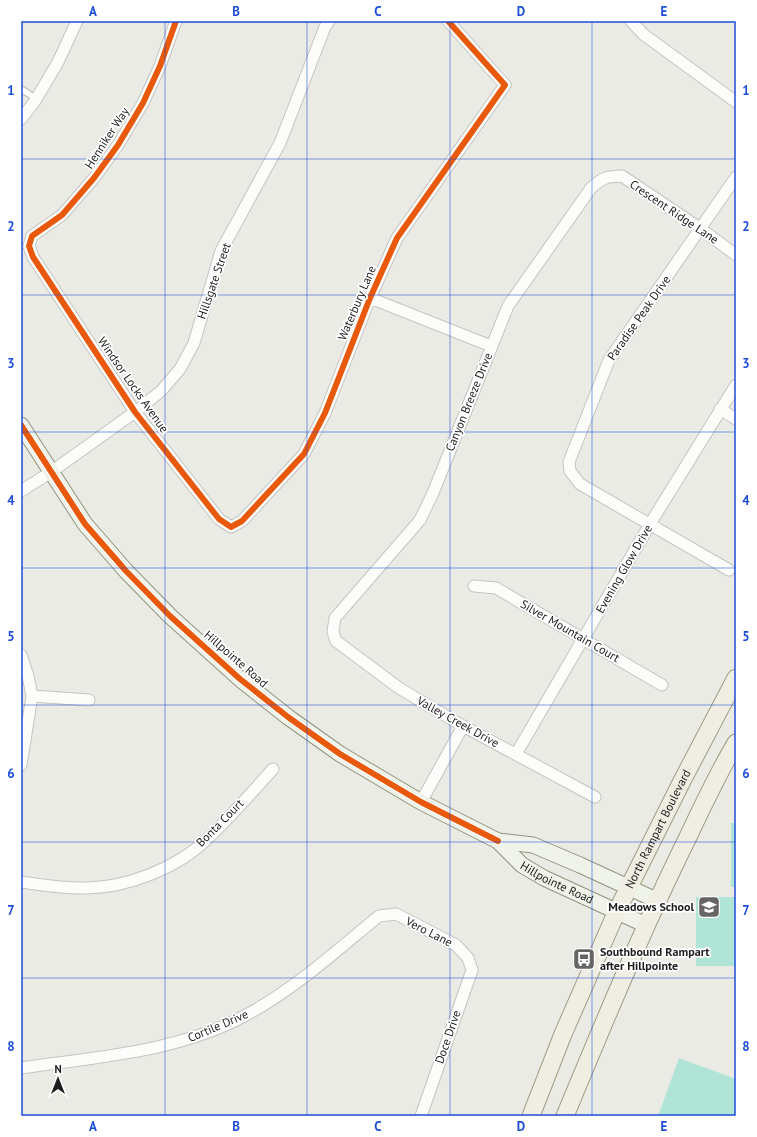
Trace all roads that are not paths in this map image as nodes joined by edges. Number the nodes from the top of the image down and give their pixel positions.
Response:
1 (77, 21) edge
2 (176, 21) edge
3 (329, 21) edge
4 (448, 21) edge
5 (631, 21) edge
6 (21, 89) edge
7 (36, 99) junction
8 (736, 102) edge
9 (21, 119) edge
10 (610, 176) joint
11 (736, 177) edge
12 (701, 229) junction
13 (29, 246) joint
14 (736, 254) edge
15 (370, 298) junction
16 (491, 346) junction
17 (736, 386) edge
18 (720, 409) junction
19 (135, 412) junction
20 (736, 419) edge
21 (21, 425) edge
22 (51, 472) junction
23 (21, 491) edge
24 (650, 524) junction
25 (232, 527) joint
26 (729, 570) dead end
27 (474, 586) dead end
28 (333, 632) joint
29 (583, 638) junction
30 (21, 655) edge
31 (736, 678) edge
32 (662, 684) dead end
33 (32, 696) junction
34 (89, 700) dead end
35 (463, 726) junction
36 (736, 743) edge
37 (516, 754) junction
38 (21, 765) edge
39 (273, 769) dead end
40 (595, 797) dead end
41 (421, 802) junction
42 (498, 841) junction
43 (21, 882) edge
44 (628, 887) junction
45 (656, 900) junction
46 (617, 911) junction
47 (385, 915) joint
48 (646, 925) junction
49 (468, 958) joint
50 (21, 1068) edge
51 (421, 1116) edge
52 (531, 1116) edge
53 (565, 1116) edge

1 - 7 street
2 - 13 street, Henniker Way
3 - 19 street, Hillsgate Street
4 - 15 street, Waterbury Lane
5 - 8 street
6 - 7 lane
7 - 9 street
10 - 12 street, Crescent Ridge Lane
10 - 16 street, Canyon Breeze Drive
11 - 12 street, Paradise Peak Drive
12 - 14 street, Crescent Ridge Lane
12 - 24 street, Paradise Peak Drive
13 - 19 street, Windsor Locks Avenue
15 - 16 street
15 - 25 street, Waterbury Lane
16 - 28 street, Canyon Breeze Drive
17 - 18 street, Evening Glow Drive
18 - 20 street
18 - 24 street, Evening Glow Drive
19 - 22 street, Hillsgate Street
19 - 25 street, Windsor Locks Avenue
21 - 22 street, Hillpointe Road
22 - 23 street, Hillsgate Street
22 - 41 street, Hillpointe Road
24 - 26 street
24 - 29 street, Evening Glow Drive
27 - 29 street, Silver Mountain Court
28 - 35 street, Valley Creek Drive
29 - 32 street, Silver Mountain Court
29 - 37 street, Evening Glow Drive
30 - 33 street
31 - 44 main road, North Rampart Boulevard
33 - 34 street
33 - 38 street
35 - 37 street, Valley Creek Drive
35 - 41 street
36 - 45 main road
37 - 40 street, Valley Creek Drive
39 - 43 street, Bonta Court
41 - 42 street, Hillpointe Road
42 - 44 street, Hillpointe Road
42 - 46 street, Hillpointe Road
44 - 45 street, Hillpointe Road
44 - 46 main road, North Rampart Boulevard
45 - 48 main road
46 - 48 street, Hillpointe Road
46 - 52 main road, North Rampart Boulevard
47 - 49 street, Vero Lane
47 - 50 street, Cortile Drive
48 - 53 main road
49 - 51 street, Doce Drive

